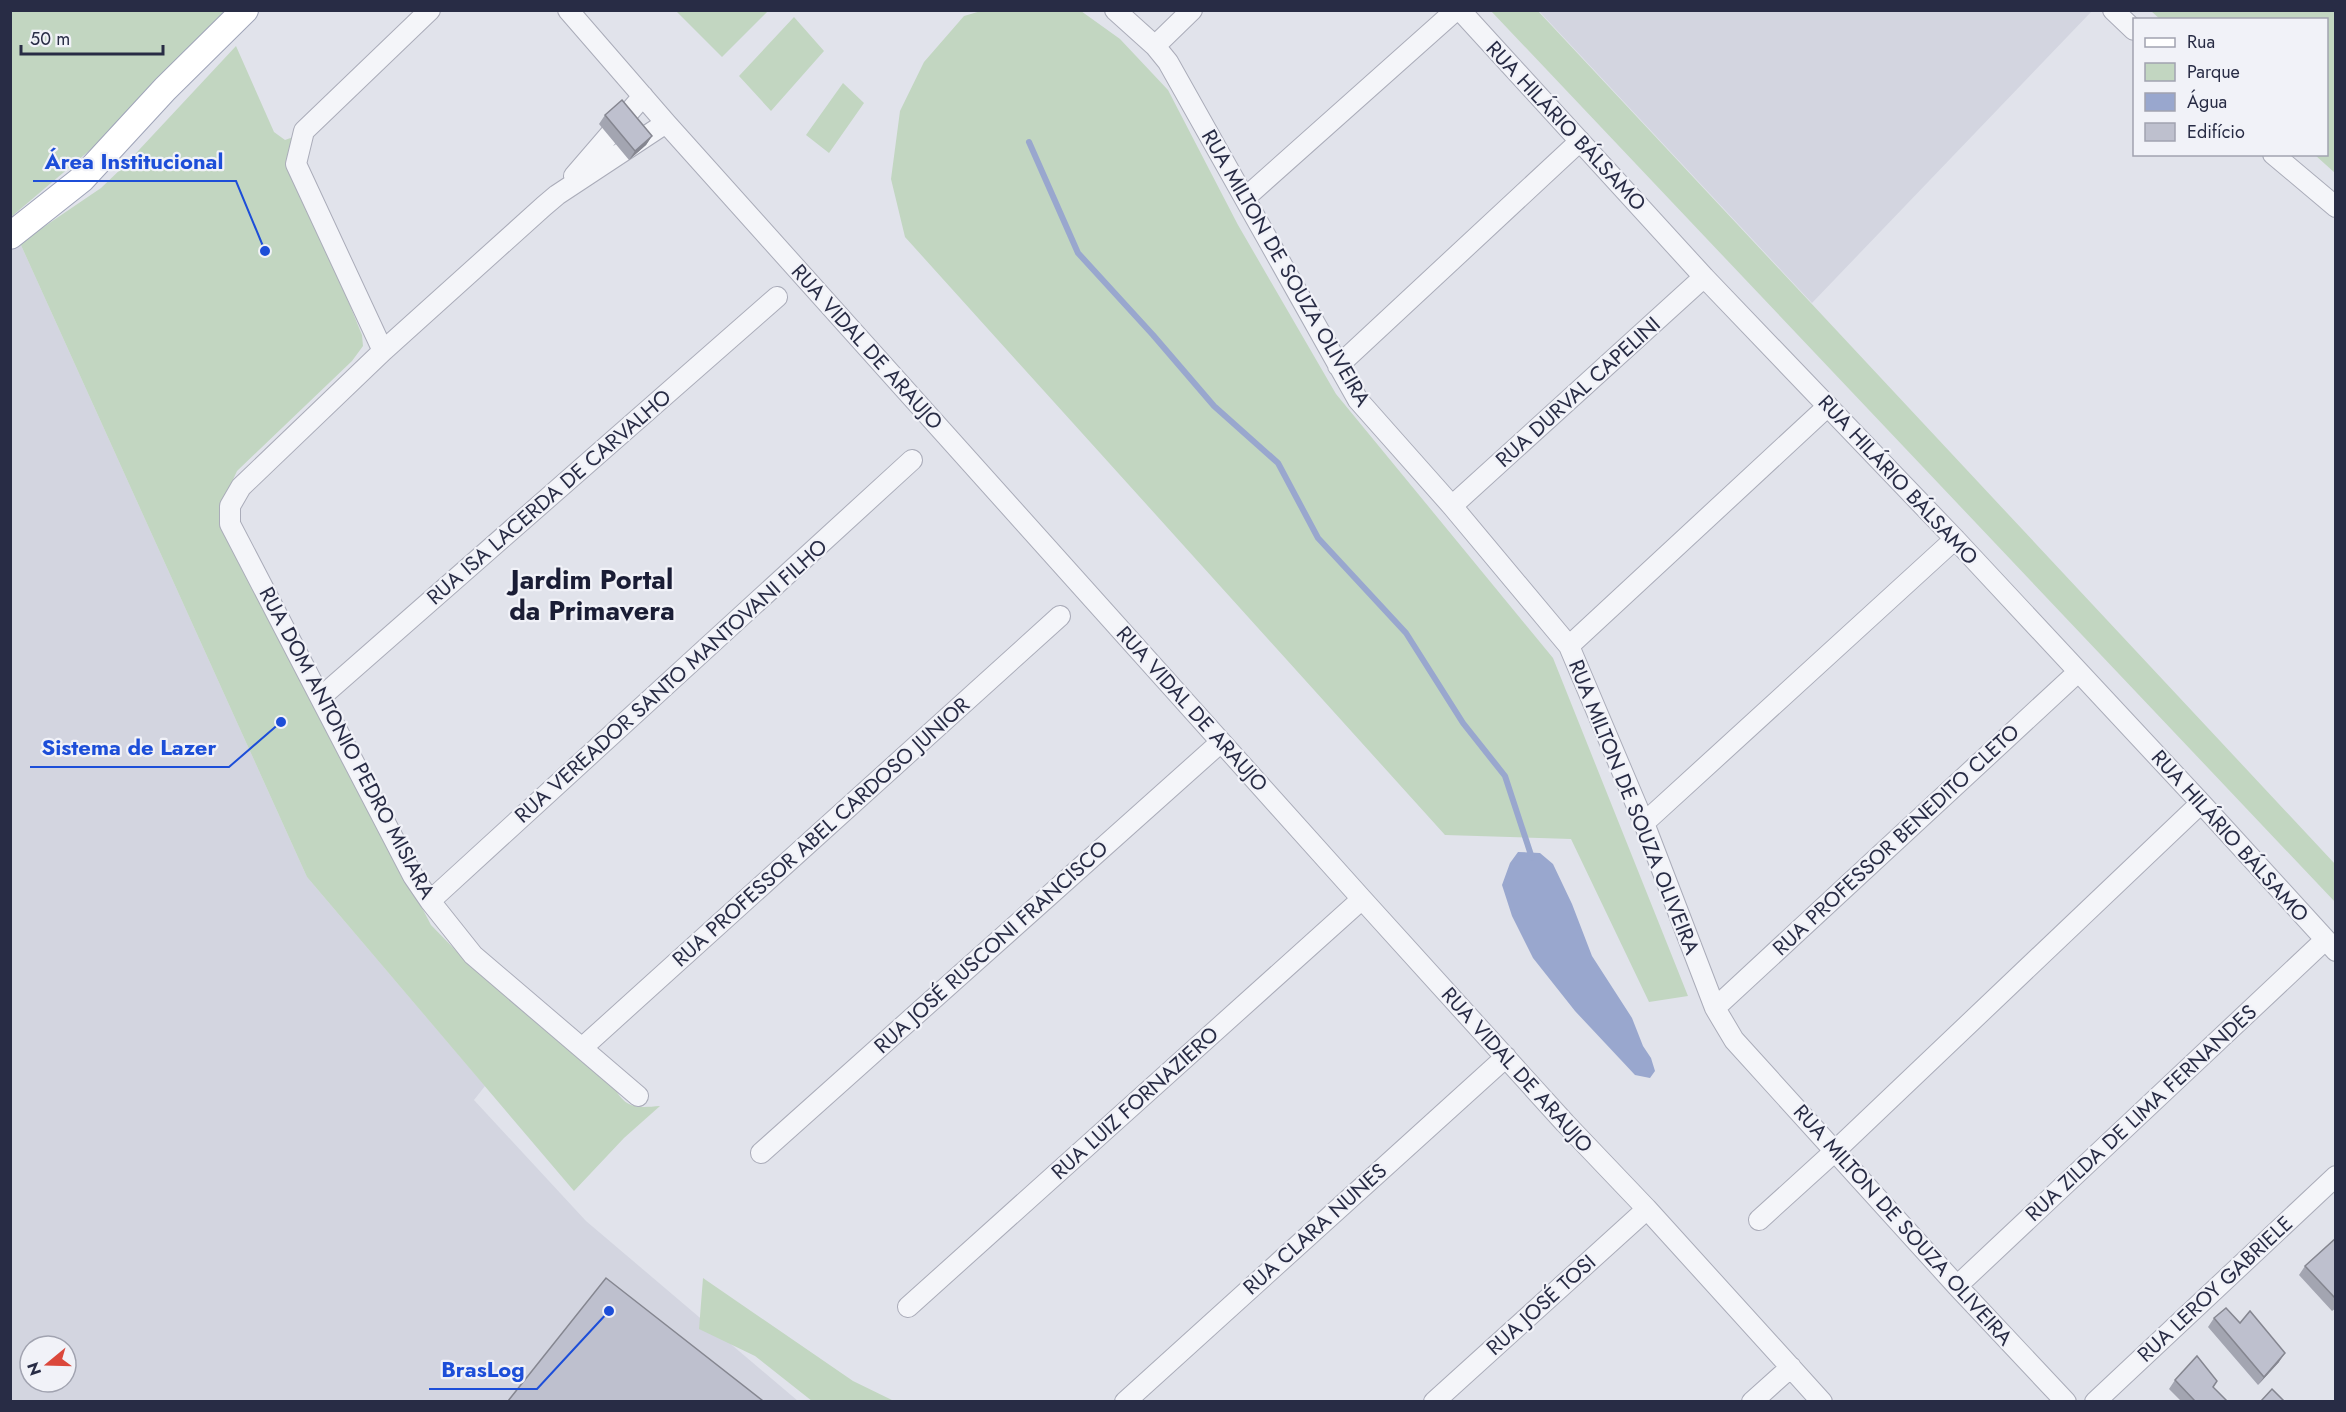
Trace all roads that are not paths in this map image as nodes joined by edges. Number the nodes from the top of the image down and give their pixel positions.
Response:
1 (245, 10) edge
2 (430, 10) edge
3 (568, 10) edge
4 (1114, 10) edge
5 (1192, 10) edge
6 (1458, 10) edge
7 (2113, 10) edge
8 (2133, 29) edge
9 (1155, 46) junction
10 (644, 96) junction
11 (666, 123) junction
12 (1580, 141) junction
13 (2275, 156) edge
14 (557, 195) junction
15 (1245, 198) junction
16 (2336, 207) edge
17 (10, 236) edge
18 (1704, 277) junction
19 (777, 297) dead end
20 (383, 351) junction
21 (1338, 366) junction
22 (1828, 405) junction
23 (912, 460) dead end
24 (1452, 506) junction
25 (1955, 539) junction
26 (1060, 615) dead end
27 (1569, 646) junction
28 (2078, 672) junction
29 (321, 698) junction
30 (1221, 742) junction
31 (2201, 803) junction
32 (1644, 823) junction
33 (1362, 899) junction
34 (430, 901) junction
35 (2330, 946) edge
36 (1714, 1008) junction
37 (582, 1048) junction
38 (1506, 1057) junction
39 (638, 1096) dead end
40 (1835, 1151) junction
41 (761, 1153) dead end
42 (2336, 1176) edge
43 (1647, 1209) junction
44 (1759, 1220) dead end
45 (1957, 1286) junction
46 (908, 1307) dead end
47 (1791, 1367) junction
48 (1125, 1401) edge
49 (1434, 1401) edge
50 (1752, 1401) edge
51 (1822, 1401) edge
52 (2066, 1401) edge
53 (2095, 1401) edge

1 - 17 main road
2 - 20 street
3 - 10 street, RUA VIDAL DE ARAUJO
4 - 9 street, RUA MILTON DE SOUZA OLIVEIRA
5 - 9 street
6 - 12 street, RUA HILÁRIO BÁLSAMO
6 - 15 street
7 - 8 street
9 - 15 street, RUA MILTON DE SOUZA OLIVEIRA
10 - 11 street, RUA VIDAL DE ARAUJO
10 - 14 street
11 - 14 street
11 - 30 street, RUA VIDAL DE ARAUJO
12 - 18 street, RUA HILÁRIO BÁLSAMO
12 - 21 street
13 - 16 street
14 - 20 street
15 - 21 street, RUA MILTON DE SOUZA OLIVEIRA
18 - 22 street, RUA HILÁRIO BÁLSAMO
18 - 24 street, RUA DURVAL CAPELINI
19 - 29 street, RUA ISA LACERDA DE CARVALHO
20 - 29 street, RUA DOM ANTONIO PEDRO MISIARA
21 - 24 street, RUA MILTON DE SOUZA OLIVEIRA
22 - 25 street, RUA HILÁRIO BÁLSAMO
22 - 27 street
23 - 34 street, RUA VEREADOR SANTO MANTOVANI FILHO
24 - 27 street, RUA MILTON DE SOUZA OLIVEIRA
25 - 28 street, RUA HILÁRIO BÁLSAMO
25 - 32 street
26 - 37 street, RUA PROFESSOR ABEL CARDOSO JUNIOR
27 - 32 street, RUA MILTON DE SOUZA OLIVEIRA
28 - 31 street, RUA HILÁRIO BÁLSAMO
28 - 36 street, RUA PROFESSOR BENEDITO CLETO
29 - 34 street, RUA DOM ANTONIO PEDRO MISIARA
30 - 33 street, RUA VIDAL DE ARAUJO
30 - 41 street, RUA JOSÉ RUSCONI FRANCISCO
31 - 35 street, RUA HILÁRIO BÁLSAMO
31 - 40 street
32 - 36 street, RUA MILTON DE SOUZA OLIVEIRA
33 - 38 street, RUA VIDAL DE ARAUJO
33 - 46 street, RUA LUIZ FORNAZIERO
34 - 37 street, RUA DOM ANTONIO PEDRO MISIARA
35 - 45 street, RUA ZILDA DE LIMA FERNANDES
36 - 40 street, RUA MILTON DE SOUZA OLIVEIRA
37 - 39 street, RUA DOM ANTONIO PEDRO MISIARA
38 - 43 street, RUA VIDAL DE ARAUJO
38 - 48 street, RUA CLARA NUNES
40 - 44 street
40 - 45 street, RUA MILTON DE SOUZA OLIVEIRA
42 - 53 street, RUA LEROY GABRIELE
43 - 47 street, RUA VIDAL DE ARAUJO
43 - 49 street, RUA JOSÉ TOSI
45 - 52 street, RUA MILTON DE SOUZA OLIVEIRA
47 - 50 street
47 - 51 street, RUA VIDAL DE ARAUJO

